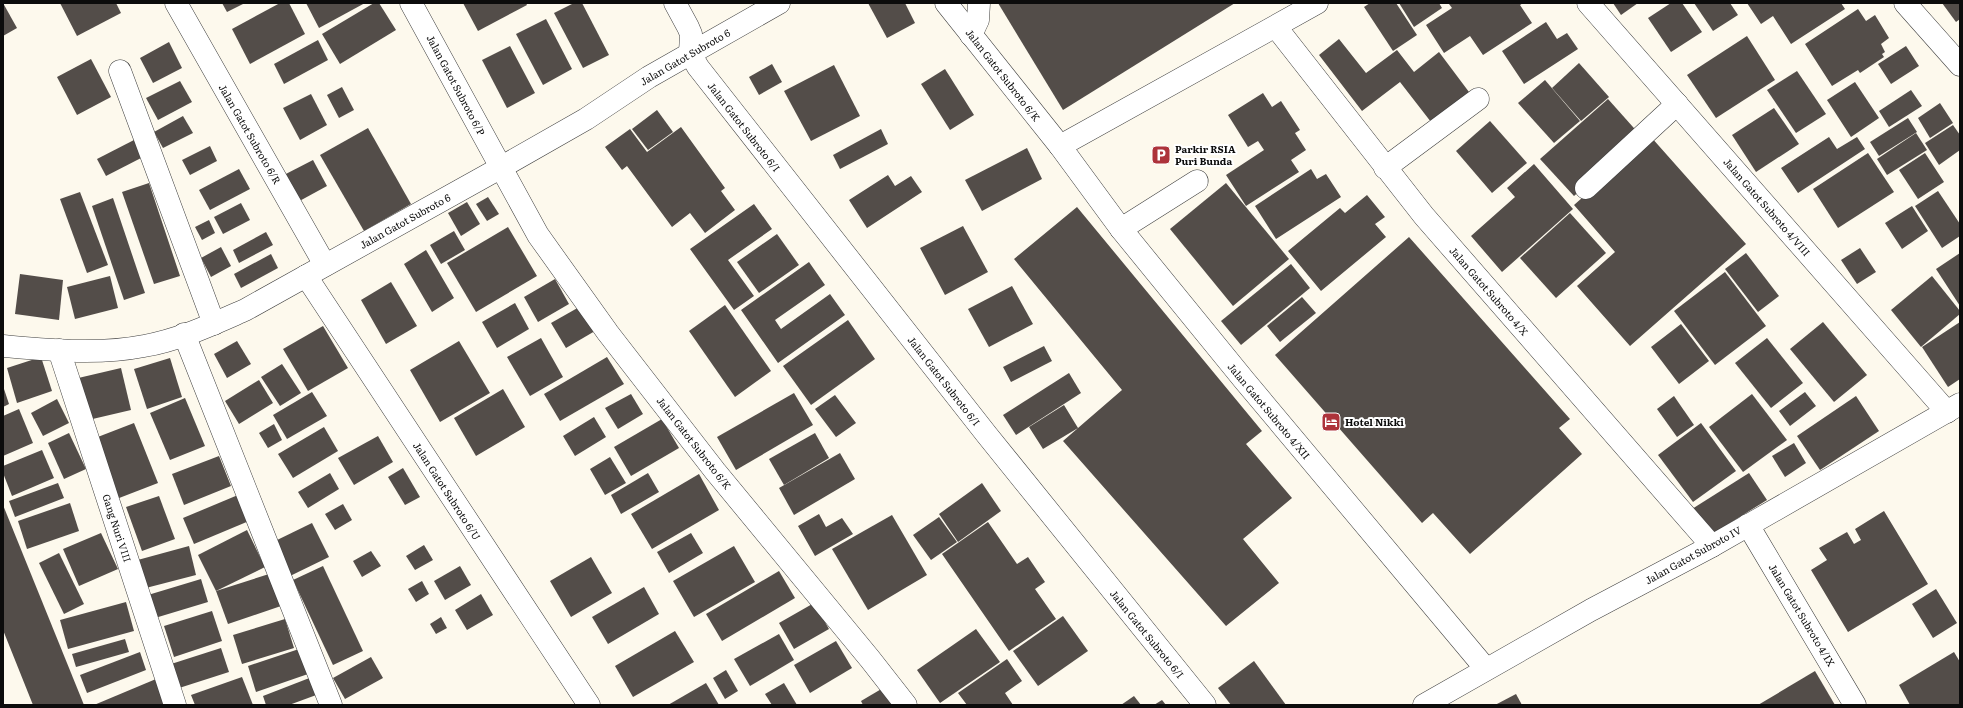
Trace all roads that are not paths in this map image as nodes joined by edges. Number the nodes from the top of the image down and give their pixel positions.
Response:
1 (176, 3) edge
2 (411, 3) edge
3 (675, 3) edge
4 (779, 3) edge
5 (946, 3) edge
6 (979, 3) edge
7 (1317, 3) edge
8 (1588, 3) edge
9 (1905, 3) edge
10 (1276, 27) junction
11 (971, 34) junction
12 (690, 53) junction
13 (1954, 59) edge
14 (120, 71) dead end
15 (1478, 99) dead end
16 (1677, 104) junction
17 (1060, 146) junction
18 (500, 168) junction
19 (1385, 168) junction
20 (1196, 181) dead end
21 (1586, 188) dead end
22 (1121, 229) junction
23 (326, 265) junction
24 (306, 276) junction
25 (214, 324) junction
26 (184, 334) junction
27 (3, 346) edge
28 (59, 350) junction
29 (1953, 408) edge
30 (1748, 525) junction
31 (1712, 546) junction
32 (1486, 670) junction
33 (175, 705) edge
34 (331, 705) edge
35 (589, 705) edge
36 (906, 705) edge
37 (1205, 705) edge
38 (1424, 705) edge
39 (1855, 705) edge

1 - 23 street, Jalan Gatot Subroto 6/R
2 - 18 street, Jalan Gatot Subroto 6/P
3 - 12 street
4 - 12 street, Jalan Gatot Subroto 6
5 - 11 street, Jalan Gatot Subroto 6/K
6 - 11 street
7 - 10 street
8 - 16 street, Jalan Gatot Subroto 4/VIII
9 - 13 street
10 - 17 street
10 - 19 street, Jalan Gatot Subroto 4/X
11 - 17 street, Jalan Gatot Subroto 6/K
12 - 18 street, Jalan Gatot Subroto 6
12 - 37 street, Jalan Gatot Subroto 6/I
14 - 25 street
15 - 19 street
16 - 21 street
16 - 29 street, Jalan Gatot Subroto 4/VIII
17 - 22 street, Jalan Gatot Subroto 4/XII
18 - 23 street, Jalan Gatot Subroto 6
18 - 36 street, Jalan Gatot Subroto 6/K
19 - 31 street, Jalan Gatot Subroto 4/X
20 - 22 street
22 - 32 street, Jalan Gatot Subroto 4/XII
23 - 24 street, Jalan Gatot Subroto 6
24 - 25 street, Jalan Gatot Subroto 6
24 - 35 street, Jalan Gatot Subroto 6/U
25 - 26 street, Jalan Gatot Subroto 6
26 - 28 street, Jalan Gatot Subroto 6
26 - 34 street
27 - 28 street, Jalan Gatot Subroto 6
28 - 33 street, Gang Nuri VIII
29 - 30 street, Jalan Gatot Subroto IV
30 - 31 street, Jalan Gatot Subroto IV
30 - 39 street, Jalan Gatot Subroto 4/IX
31 - 32 street, Jalan Gatot Subroto IV
32 - 38 street, Jalan Gatot Subroto IV

